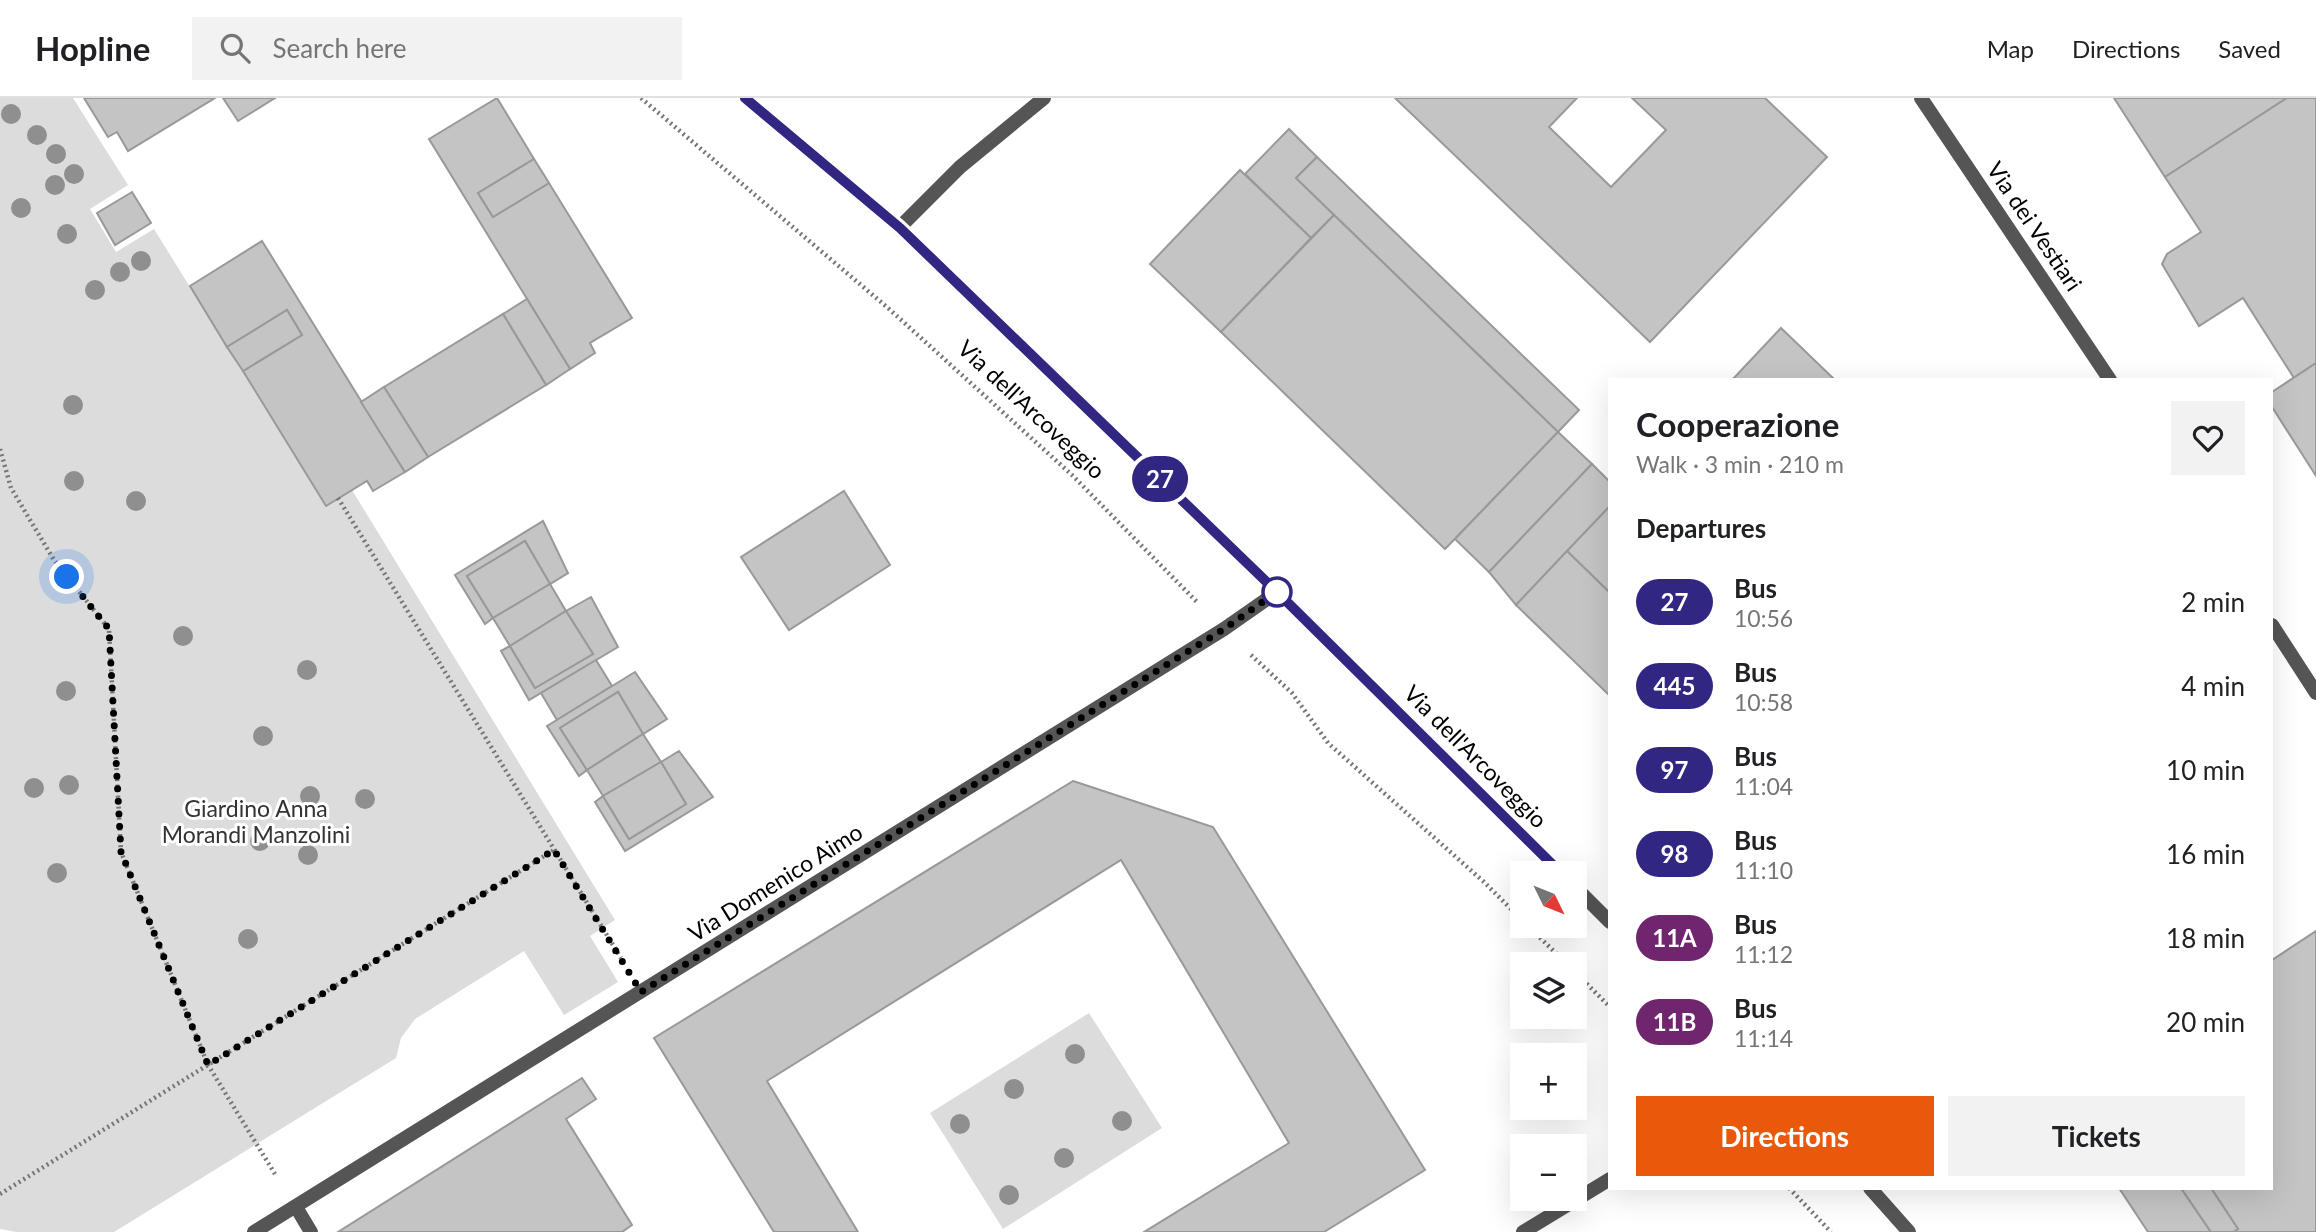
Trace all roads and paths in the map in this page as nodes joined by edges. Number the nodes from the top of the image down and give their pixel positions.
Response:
1 (641, 98) edge
2 (745, 98) edge
3 (1044, 98) edge
4 (1921, 98) edge
5 (900, 228) junction
6 (2109, 378) edge
7 (0, 449) edge
8 (338, 498) dead end
9 (1277, 592) junction
10 (2273, 627) edge
11 (1224, 629) junction
12 (2316, 693) edge
13 (554, 850) junction
14 (1549, 861) edge
15 (1587, 899) edge
16 (1510, 908) edge
17 (1608, 920) edge
18 (1540, 938) edge
19 (1555, 952) edge
20 (1587, 984) edge
21 (641, 992) junction
22 (1608, 1005) edge
23 (208, 1065) junction
24 (1608, 1180) edge
25 (1791, 1190) edge
26 (1872, 1190) edge
27 (0, 1194) edge
28 (296, 1207) junction
29 (254, 1232) edge
30 (311, 1232) edge
31 (1523, 1232) edge
32 (1831, 1232) edge
33 (1909, 1232) edge

1 - 11 path, Via dell'Arcoveggio
2 - 5 street, Via dell'Arcoveggio
3 - 5 street
4 - 6 street, Via dei Vestiari
5 - 9 street, Via dell'Arcoveggio
7 - 23 path
8 - 13 path
9 - 11 street, Via Domenico Aimo
9 - 14 street, Via dell'Arcoveggio
10 - 12 street
11 - 16 path, Via dell'Arcoveggio
11 - 21 street, Via Domenico Aimo
13 - 21 path
13 - 23 path
15 - 17 street
18 - 19 path
20 - 22 path
21 - 28 street, Via Domenico Aimo
23 - 27 path
23 - 28 path
24 - 31 street
25 - 32 path
26 - 33 street
28 - 29 street, Via Domenico Aimo
28 - 30 street

